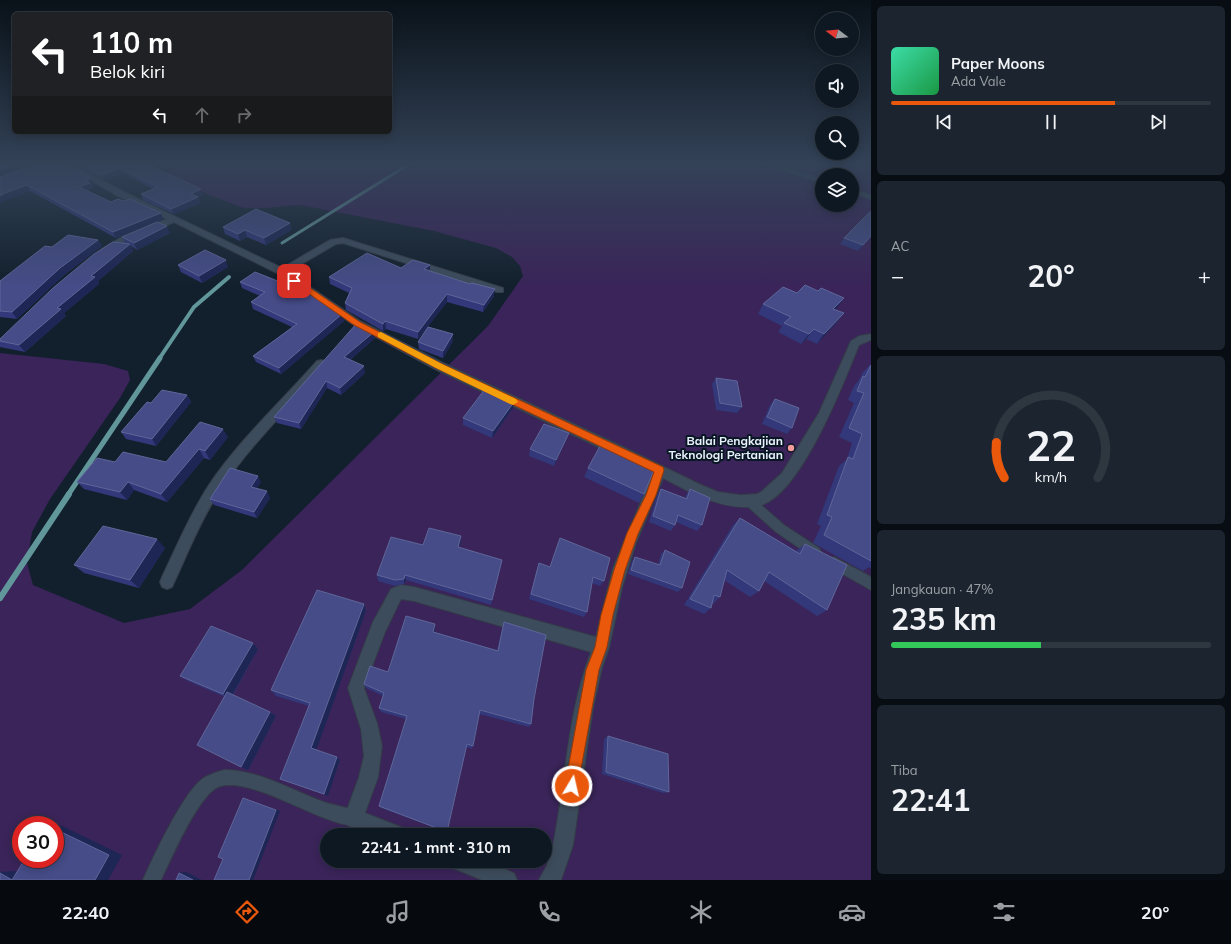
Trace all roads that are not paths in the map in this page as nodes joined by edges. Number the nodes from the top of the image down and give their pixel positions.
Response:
1 (143, 204) edge
2 (174, 218) junction
3 (95, 258) edge
4 (282, 272) junction
5 (500, 290) dead end
6 (357, 323) junction
7 (348, 333) edge
8 (871, 337) edge
9 (328, 356) edge
10 (660, 470) junction
11 (749, 501) junction
12 (167, 582) dead end
13 (871, 584) edge
14 (601, 647) junction
15 (354, 818) junction
16 (379, 828) edge
17 (477, 868) edge
18 (152, 880) edge
19 (507, 880) edge
20 (549, 880) edge

1 - 2 street
2 - 3 street
2 - 4 street
4 - 5 street
4 - 6 street
6 - 7 street
6 - 10 street
8 - 11 street
9 - 12 street
10 - 11 street
10 - 14 street
11 - 13 lane
14 - 15 street
14 - 20 street
15 - 16 street
15 - 18 lane
17 - 19 street

